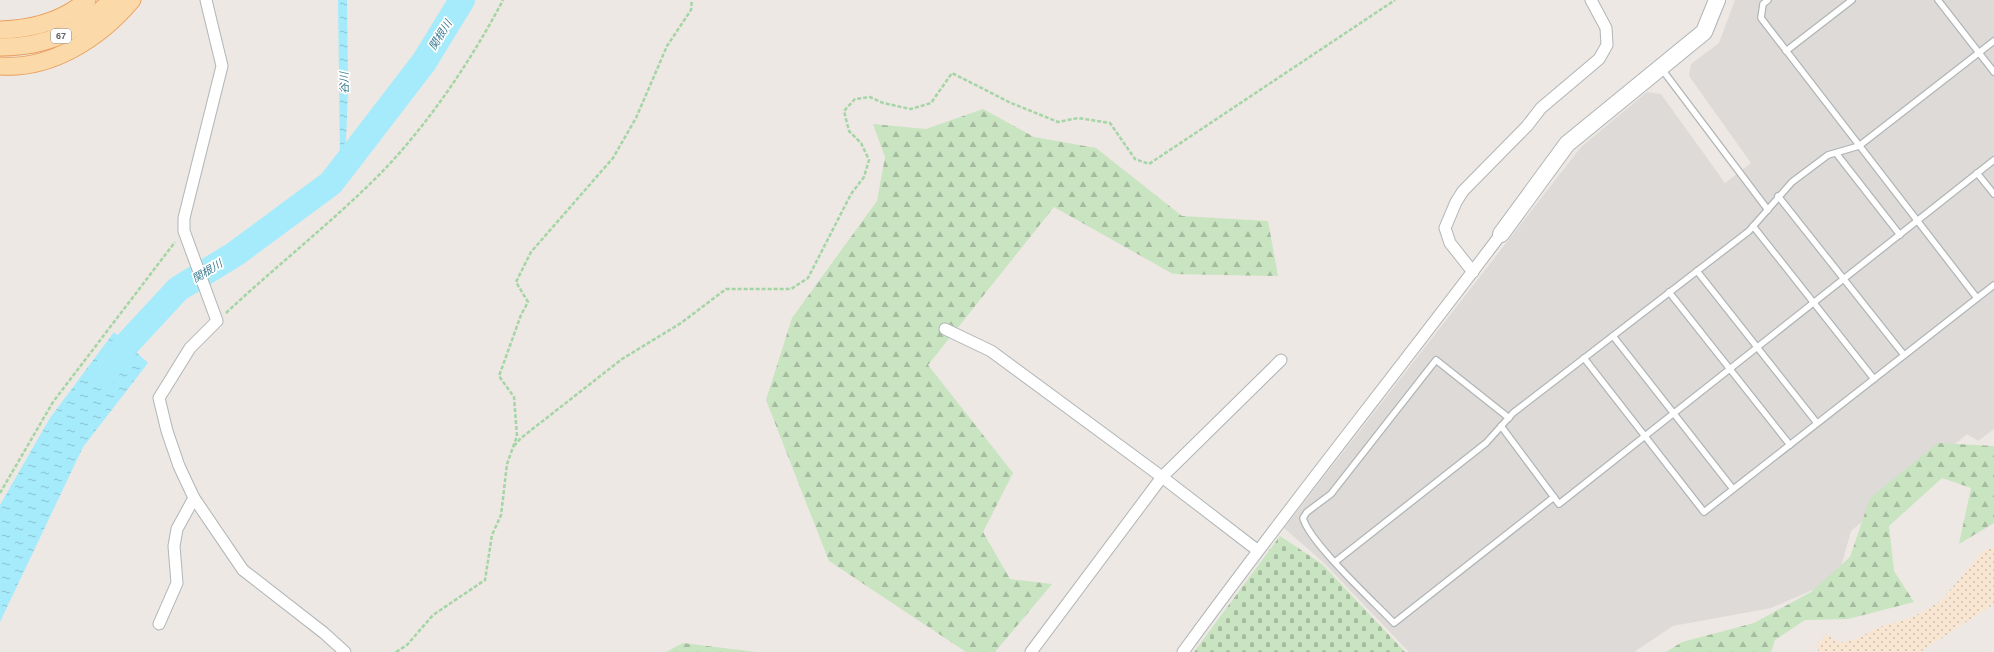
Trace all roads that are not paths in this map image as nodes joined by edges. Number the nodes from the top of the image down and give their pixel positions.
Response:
1 (87, 0) edge
2 (112, 0) edge
3 (132, 0) edge
4 (206, 0) edge
5 (1591, 0) edge
6 (1717, 0) edge
7 (1768, 0) edge
8 (1852, 0) edge
9 (1938, 0) edge
10 (0, 30) edge
11 (1994, 40) edge
12 (0, 47) edge
13 (1786, 51) junction
14 (1979, 52) junction
15 (0, 66) edge
16 (1661, 68) junction
17 (1994, 72) edge
18 (1859, 146) junction
19 (1836, 153) junction
20 (1994, 160) edge
21 (1978, 174) junction
22 (1994, 194) edge
23 (1779, 196) junction
24 (1768, 210) junction
25 (1917, 221) junction
26 (1753, 226) junction
27 (1502, 234) joint
28 (1900, 235) junction
29 (1697, 270) junction
30 (1473, 272) junction
31 (1844, 279) junction
32 (1994, 285) edge
33 (1669, 292) junction
34 (1977, 298) junction
35 (1814, 303) junction
36 (945, 329) dead end
37 (1613, 336) junction
38 (1757, 347) junction
39 (1904, 355) junction
40 (1584, 358) junction
41 (1281, 360) dead end
42 (1730, 369) junction
43 (1874, 379) junction
44 (1674, 413) junction
45 (1509, 418) junction
46 (1817, 423) junction
47 (1501, 426) junction
48 (1645, 436) junction
49 (1790, 445) junction
50 (1162, 478) junction
51 (1733, 489) junction
52 (1554, 497) junction
53 (194, 498) junction
54 (1257, 550) junction
55 (1335, 562) junction
56 (158, 624) dead end
57 (344, 652) edge
58 (1031, 652) edge
59 (1183, 652) edge

1 - 10 main road
2 - 12 main road, 67
3 - 15 main road
4 - 53 street
5 - 30 street
6 - 16 street
7 - 13 lane
8 - 13 lane
9 - 14 lane
11 - 14 lane
13 - 18 lane
14 - 17 lane
14 - 18 lane
16 - 24 lane
16 - 27 street
18 - 19 lane
18 - 25 lane
19 - 23 lane
19 - 28 lane
20 - 21 lane
21 - 22 lane
21 - 25 lane
23 - 24 lane
23 - 31 lane
24 - 26 lane
25 - 28 lane
25 - 34 lane
26 - 29 lane
26 - 35 lane
27 - 30 street
28 - 31 lane
29 - 33 lane
29 - 38 lane
30 - 54 street
31 - 35 lane
31 - 39 lane
32 - 34 lane
33 - 37 lane
33 - 42 lane
34 - 39 lane
35 - 38 lane
35 - 43 lane
36 - 50 street
37 - 40 lane
37 - 44 lane
38 - 42 lane
38 - 46 lane
39 - 43 lane
40 - 45 lane
40 - 48 lane
41 - 50 street
42 - 44 lane
42 - 49 lane
43 - 46 lane
44 - 48 lane
44 - 51 lane
45 - 47 lane
45 - 55 lane
46 - 49 lane
47 - 52 lane
47 - 55 lane
48 - 51 lane
48 - 52 lane
49 - 51 lane
50 - 54 street
50 - 58 street
52 - 55 lane
53 - 56 street
53 - 57 street
54 - 59 street

